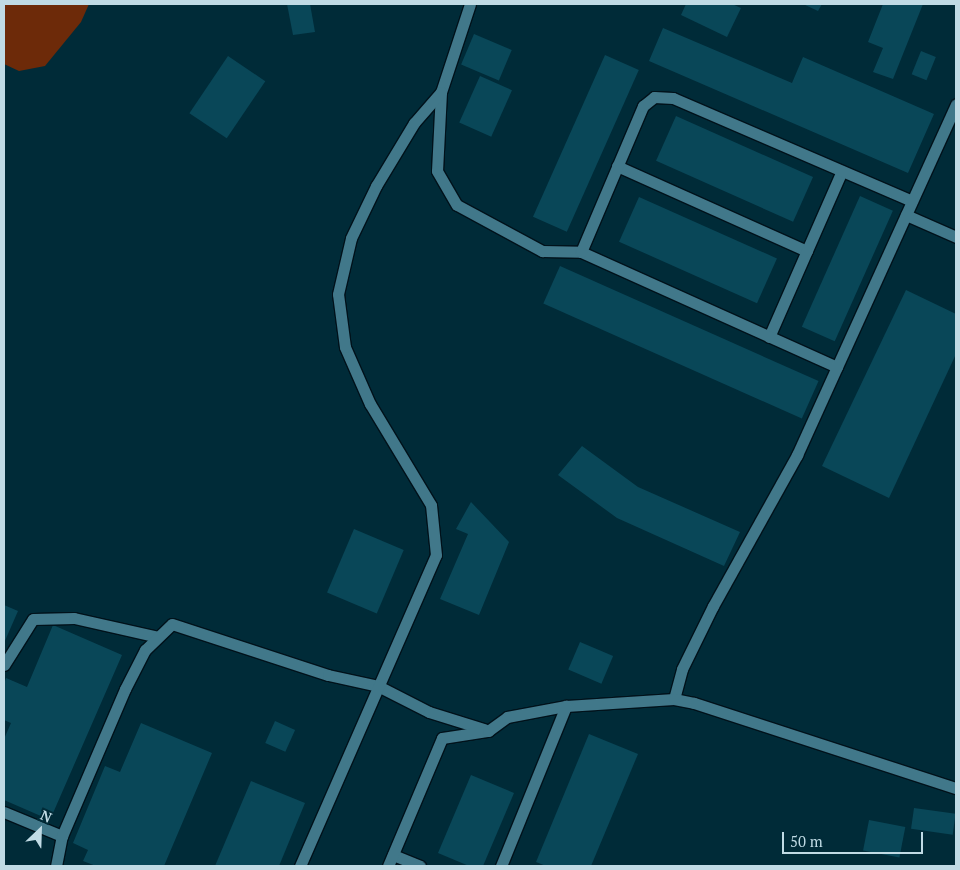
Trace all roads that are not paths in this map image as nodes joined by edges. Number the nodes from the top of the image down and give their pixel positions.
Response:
1 (470, 4) edge
2 (441, 92) junction
3 (956, 104) edge
4 (617, 166) junction
5 (842, 171) junction
6 (912, 201) junction
7 (906, 214) junction
8 (956, 237) edge
9 (807, 251) junction
10 (580, 252) junction
11 (769, 337) junction
12 (837, 367) junction
13 (158, 637) junction
14 (4, 665) edge
15 (378, 686) junction
16 (674, 699) junction
17 (566, 706) junction
18 (488, 730) junction
19 (956, 788) edge
20 (4, 812) edge
21 (62, 836) junction
22 (393, 854) junction
23 (56, 866) edge
24 (300, 866) edge
25 (388, 866) edge
26 (420, 866) edge
27 (502, 866) edge

1 - 2 lane
2 - 10 lane
2 - 15 lane
3 - 6 lane
4 - 5 lane
4 - 9 lane
4 - 10 lane
5 - 6 lane
5 - 9 lane
6 - 7 lane
7 - 8 lane
7 - 12 lane
9 - 11 lane
10 - 11 lane
11 - 12 lane
12 - 16 lane
13 - 14 lane
13 - 15 lane
13 - 21 lane
15 - 18 lane
15 - 24 lane
16 - 17 lane
16 - 19 lane
17 - 18 lane
17 - 27 lane
18 - 22 lane
20 - 21 lane
21 - 23 lane
22 - 25 lane
22 - 26 lane

